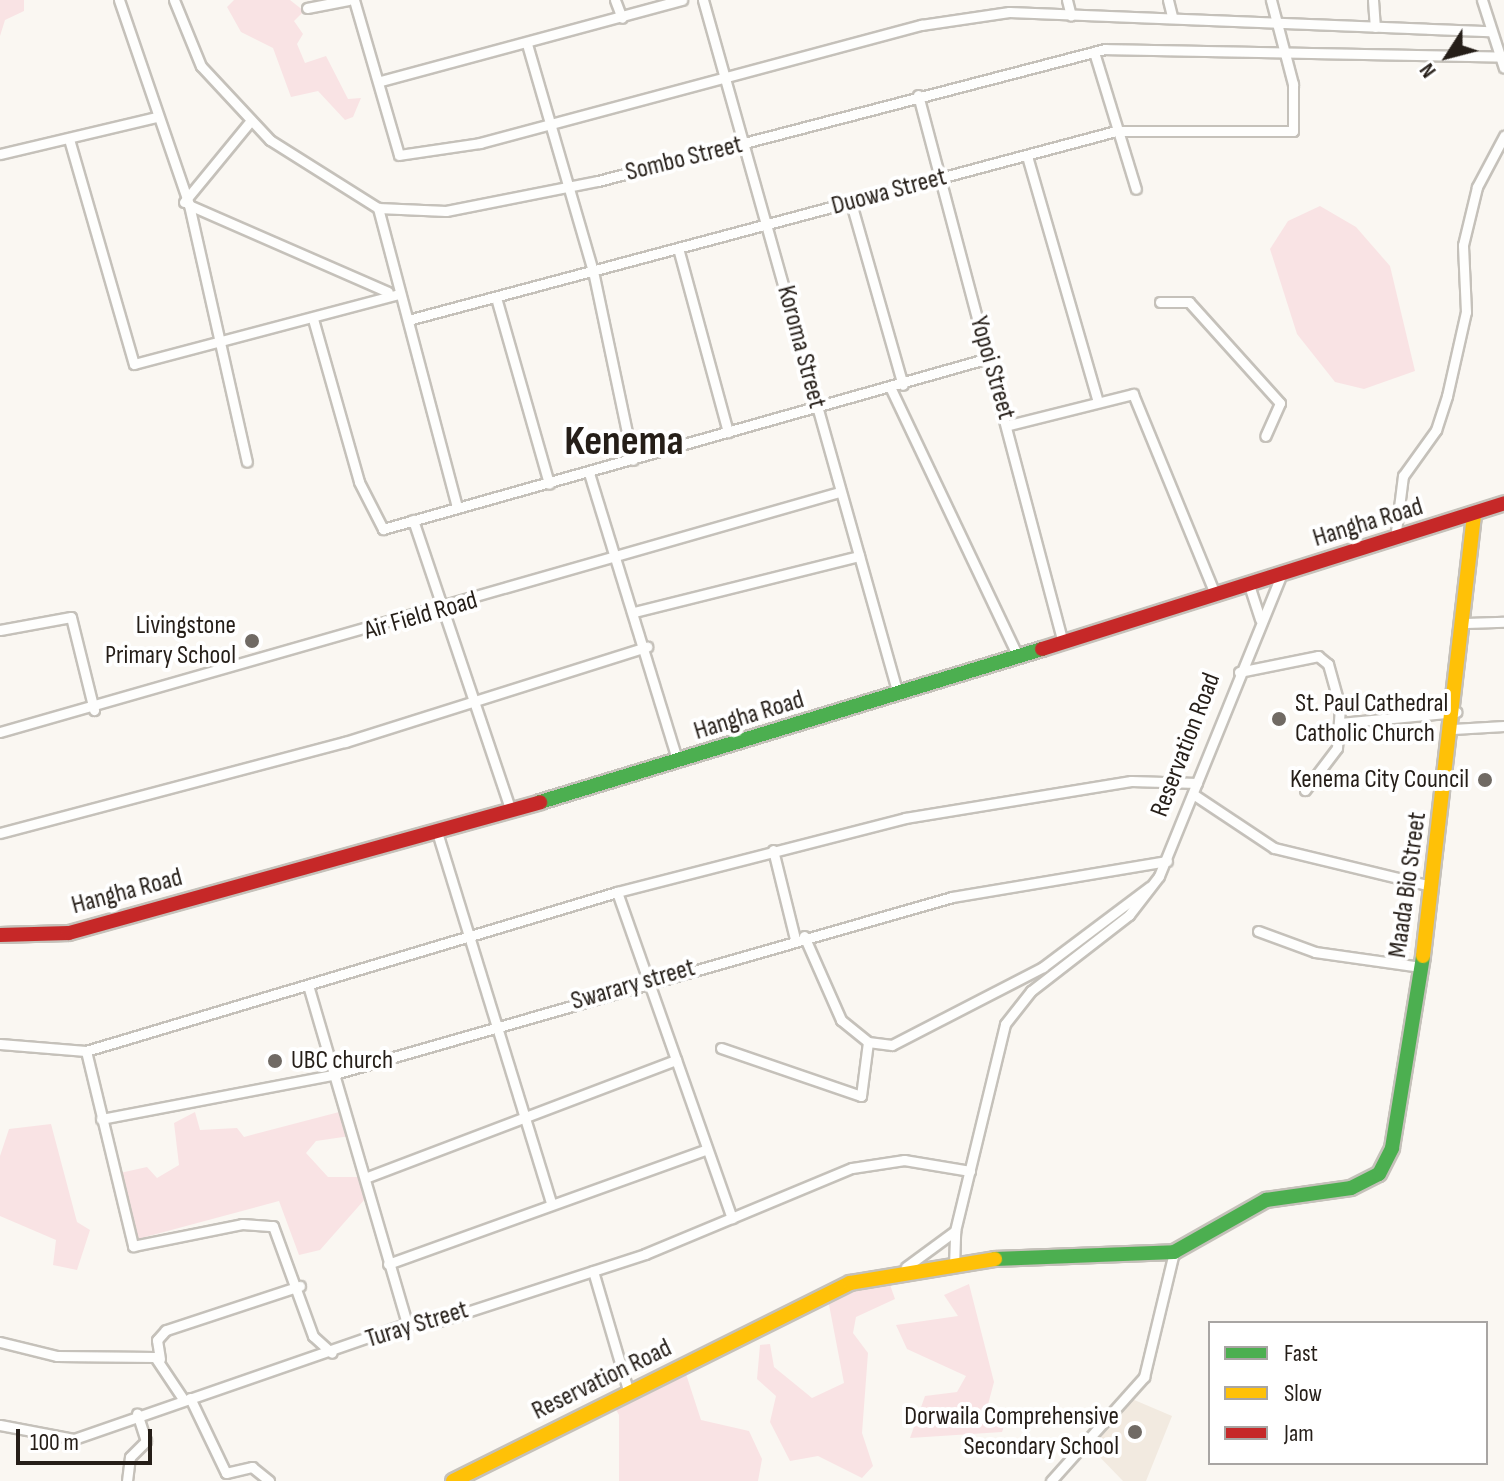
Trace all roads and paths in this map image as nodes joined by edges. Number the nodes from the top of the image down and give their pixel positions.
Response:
1 (119, 0) edge
2 (174, 0) edge
3 (348, 0) edge
4 (354, 0) edge
5 (615, 0) edge
6 (682, 0) edge
7 (703, 0) edge
8 (1005, 0) edge
9 (1067, 0) edge
10 (1168, 0) edge
11 (1271, 0) edge
12 (1373, 0) edge
13 (1482, 0) edge
14 (307, 8) dead end
15 (1009, 12) junction
16 (1071, 16) junction
17 (1172, 16) junction
18 (622, 18) junction
19 (1277, 26) junction
20 (1375, 27) junction
21 (1490, 31) junction
22 (527, 44) junction
23 (1283, 49) junction
24 (1094, 52) junction
25 (1502, 56) edge
26 (1504, 68) edge
27 (725, 77) junction
28 (381, 81) junction
29 (918, 95) junction
30 (157, 117) junction
31 (547, 121) junction
32 (249, 123) junction
33 (1116, 131) junction
34 (1504, 136) edge
35 (69, 139) junction
36 (741, 144) junction
37 (0, 154) edge
38 (1027, 156) junction
39 (939, 179) junction
40 (568, 185) junction
41 (1136, 189) dead end
42 (851, 203) junction
43 (186, 204) junction
44 (378, 208) junction
45 (766, 222) junction
46 (678, 248) junction
47 (593, 271) junction
48 (388, 292) junction
49 (399, 294) junction
50 (497, 301) junction
51 (1160, 302) dead end
52 (313, 319) junction
53 (408, 320) junction
54 (216, 345) junction
55 (989, 358) junction
56 (903, 385) junction
57 (891, 389) junction
58 (1098, 402) junction
59 (818, 407) junction
60 (1009, 425) junction
61 (728, 432) junction
62 (1265, 436) dead end
63 (633, 460) junction
64 (247, 462) dead end
65 (589, 473) junction
66 (549, 484) junction
67 (839, 492) junction
68 (1504, 503) edge
69 (457, 508) junction
70 (1474, 516) junction
71 (413, 520) junction
72 (1395, 539) junction
73 (859, 556) junction
74 (616, 558) junction
75 (1282, 574) junction
76 (1249, 585) junction
77 (1216, 596) junction
78 (441, 610) junction
79 (634, 612) junction
80 (1260, 619) junction
81 (1504, 622) edge
82 (1466, 623) junction
83 (0, 630) edge
84 (1063, 643) junction
85 (647, 647) junction
86 (1018, 656) junction
87 (1239, 672) junction
88 (898, 694) junction
89 (472, 699) junction
90 (94, 710) junction
91 (1456, 712) junction
92 (1340, 723) junction
93 (1504, 726) edge
94 (1453, 729) junction
95 (0, 732) edge
96 (678, 762) junction
97 (1195, 789) junction
98 (1305, 790) dead end
99 (509, 806) junction
100 (437, 832) junction
101 (0, 833) edge
102 (773, 850) junction
103 (1167, 861) junction
104 (1152, 885) junction
105 (1431, 886) junction
106 (617, 892) junction
107 (1258, 931) dead end
108 (0, 935) edge
109 (471, 936) junction
110 (800, 937) junction
111 (1421, 967) junction
112 (648, 979) junction
113 (1021, 979) junction
114 (308, 985) junction
115 (1031, 991) junction
116 (495, 1027) junction
117 (868, 1042) junction
118 (0, 1044) edge
119 (721, 1048) dead end
120 (86, 1051) junction
121 (676, 1060) junction
122 (331, 1075) junction
123 (101, 1119) junction
124 (521, 1119) junction
125 (707, 1149) junction
126 (970, 1171) junction
127 (365, 1178) junction
128 (551, 1203) junction
129 (732, 1218) junction
130 (955, 1231) junction
131 (1174, 1252) junction
132 (388, 1264) junction
133 (954, 1266) junction
134 (903, 1269) junction
135 (593, 1271) junction
136 (300, 1286) junction
137 (407, 1324) junction
138 (0, 1342) edge
139 (332, 1353) junction
140 (160, 1359) junction
141 (629, 1393) junction
142 (187, 1399) junction
143 (137, 1413) junction
144 (0, 1425) edge
145 (127, 1481) edge
146 (269, 1481) edge
147 (453, 1481) edge
148 (1051, 1481) edge

1 - 30 street
2 - 32 street
3 - 14 street
4 - 28 street
5 - 18 street
6 - 18 street
7 - 27 street, Koroma Street
8 - 15 street
9 - 16 street
10 - 17 street
11 - 19 street
12 - 20 street
13 - 21 street
15 - 16 street
15 - 27 street
16 - 17 street
17 - 19 street
18 - 22 street
19 - 20 street
19 - 23 street
20 - 21 street
21 - 25 street
22 - 28 street
22 - 31 street
23 - 24 street, Sombo Street
23 - 25 street, Sombo Street
23 - 33 street, Duowa Street
24 - 29 street, Sombo Street
24 - 33 street
25 - 26 street
27 - 31 street
27 - 36 street, Koroma Street
28 - 31 street
29 - 36 street, Sombo Street
29 - 39 street, Yopoi Street
30 - 35 street
30 - 43 street
31 - 40 street
32 - 43 street
32 - 44 street
33 - 38 street, Duowa Street
33 - 41 street
34 - 72 street
35 - 37 street
35 - 54 street
36 - 40 street, Sombo Street
36 - 45 street, Koroma Street
38 - 39 street, Duowa Street
38 - 58 street
39 - 42 street, Duowa Street
39 - 55 street, Yopoi Street
40 - 44 street, Sombo Street
40 - 47 street
42 - 45 street, Duowa Street
42 - 56 street
43 - 48 street
43 - 54 street
44 - 49 street
45 - 46 street, Duowa Street
45 - 59 street, Koroma Street
46 - 47 street, Duowa Street
46 - 61 street
47 - 50 street, Duowa Street
47 - 63 street
48 - 49 street
48 - 52 street
49 - 53 street
50 - 53 street, Duowa Street
50 - 66 street
51 - 62 street
52 - 54 street
52 - 71 street
53 - 69 street
54 - 64 street
55 - 56 street
55 - 60 street, Yopoi Street
56 - 57 street
57 - 59 street
57 - 86 street
58 - 60 street
58 - 77 street
59 - 61 street
59 - 67 street, Koroma Street
60 - 84 street, Yopoi Street
61 - 63 street
63 - 65 street
65 - 66 street
65 - 74 street
66 - 69 street
67 - 73 street, Koroma Street
67 - 74 street, Air Field Road
68 - 70 main road, Hangha Road
69 - 71 street
70 - 72 main road, Hangha Road
70 - 82 main road, Maada Bio Street
71 - 78 street
72 - 75 main road, Hangha Road
73 - 79 street
73 - 88 street, Koroma Street
74 - 78 street, Air Field Road
74 - 79 street
75 - 76 main road, Hangha Road
75 - 80 street, Reservation Road
76 - 77 main road, Hangha Road
76 - 80 street
77 - 84 main road, Hangha Road
78 - 89 street
78 - 90 street, Air Field Road
79 - 85 street
80 - 87 street, Reservation Road
81 - 82 street
82 - 91 main road, Maada Bio Street
83 - 90 street
84 - 86 main road, Hangha Road
85 - 89 street
85 - 96 street
86 - 88 main road, Hangha Road
87 - 92 street
87 - 97 street, Reservation Road
88 - 96 main road, Hangha Road
89 - 99 street
89 - 101 street
90 - 95 street, Air Field Road
91 - 92 street
91 - 94 main road, Maada Bio Street
92 - 98 street
93 - 94 street
94 - 105 main road, Maada Bio Street
96 - 99 main road, Hangha Road
97 - 102 street
97 - 103 street, Reservation Road
97 - 105 street
99 - 100 main road, Hangha Road
100 - 108 main road, Hangha Road
100 - 109 street
102 - 106 street
102 - 110 street
103 - 104 street, Reservation Road
103 - 110 street, Swarary street
104 - 113 street
104 - 115 street, Reservation Road
105 - 111 main road, Maada Bio Street
106 - 109 street
106 - 112 street
107 - 111 street
109 - 114 street
109 - 116 street
110 - 112 street, Swarary street
110 - 117 street
111 - 131 main road, Maada Bio Street
112 - 116 street, Swarary street
112 - 121 street
113 - 115 street
113 - 117 street
114 - 120 street
114 - 122 street
115 - 126 street, Reservation Road
116 - 122 street, Swarary street
116 - 124 street
117 - 119 street
118 - 120 street
120 - 123 street
121 - 124 street
121 - 125 street
122 - 123 street, Swarary street
122 - 127 street
123 - 136 street
124 - 127 street
124 - 128 street
125 - 128 street
125 - 129 street
126 - 129 street, Turay Street
126 - 130 street, Reservation Road
127 - 132 street
128 - 132 street
129 - 135 street, Turay Street
130 - 133 street, Reservation Road
130 - 134 street
131 - 133 main road, Reservation Road
131 - 148 street
132 - 137 street
133 - 134 main road, Reservation Road
134 - 141 main road, Reservation Road
135 - 137 street, Turay Street
135 - 141 street
136 - 139 street
136 - 140 street
137 - 139 street, Turay Street
138 - 140 street
139 - 142 street, Turay Street
140 - 142 street
141 - 147 main road, Reservation Road
142 - 143 street, Turay Street
142 - 146 street
143 - 144 street, Turay Street
143 - 145 street

